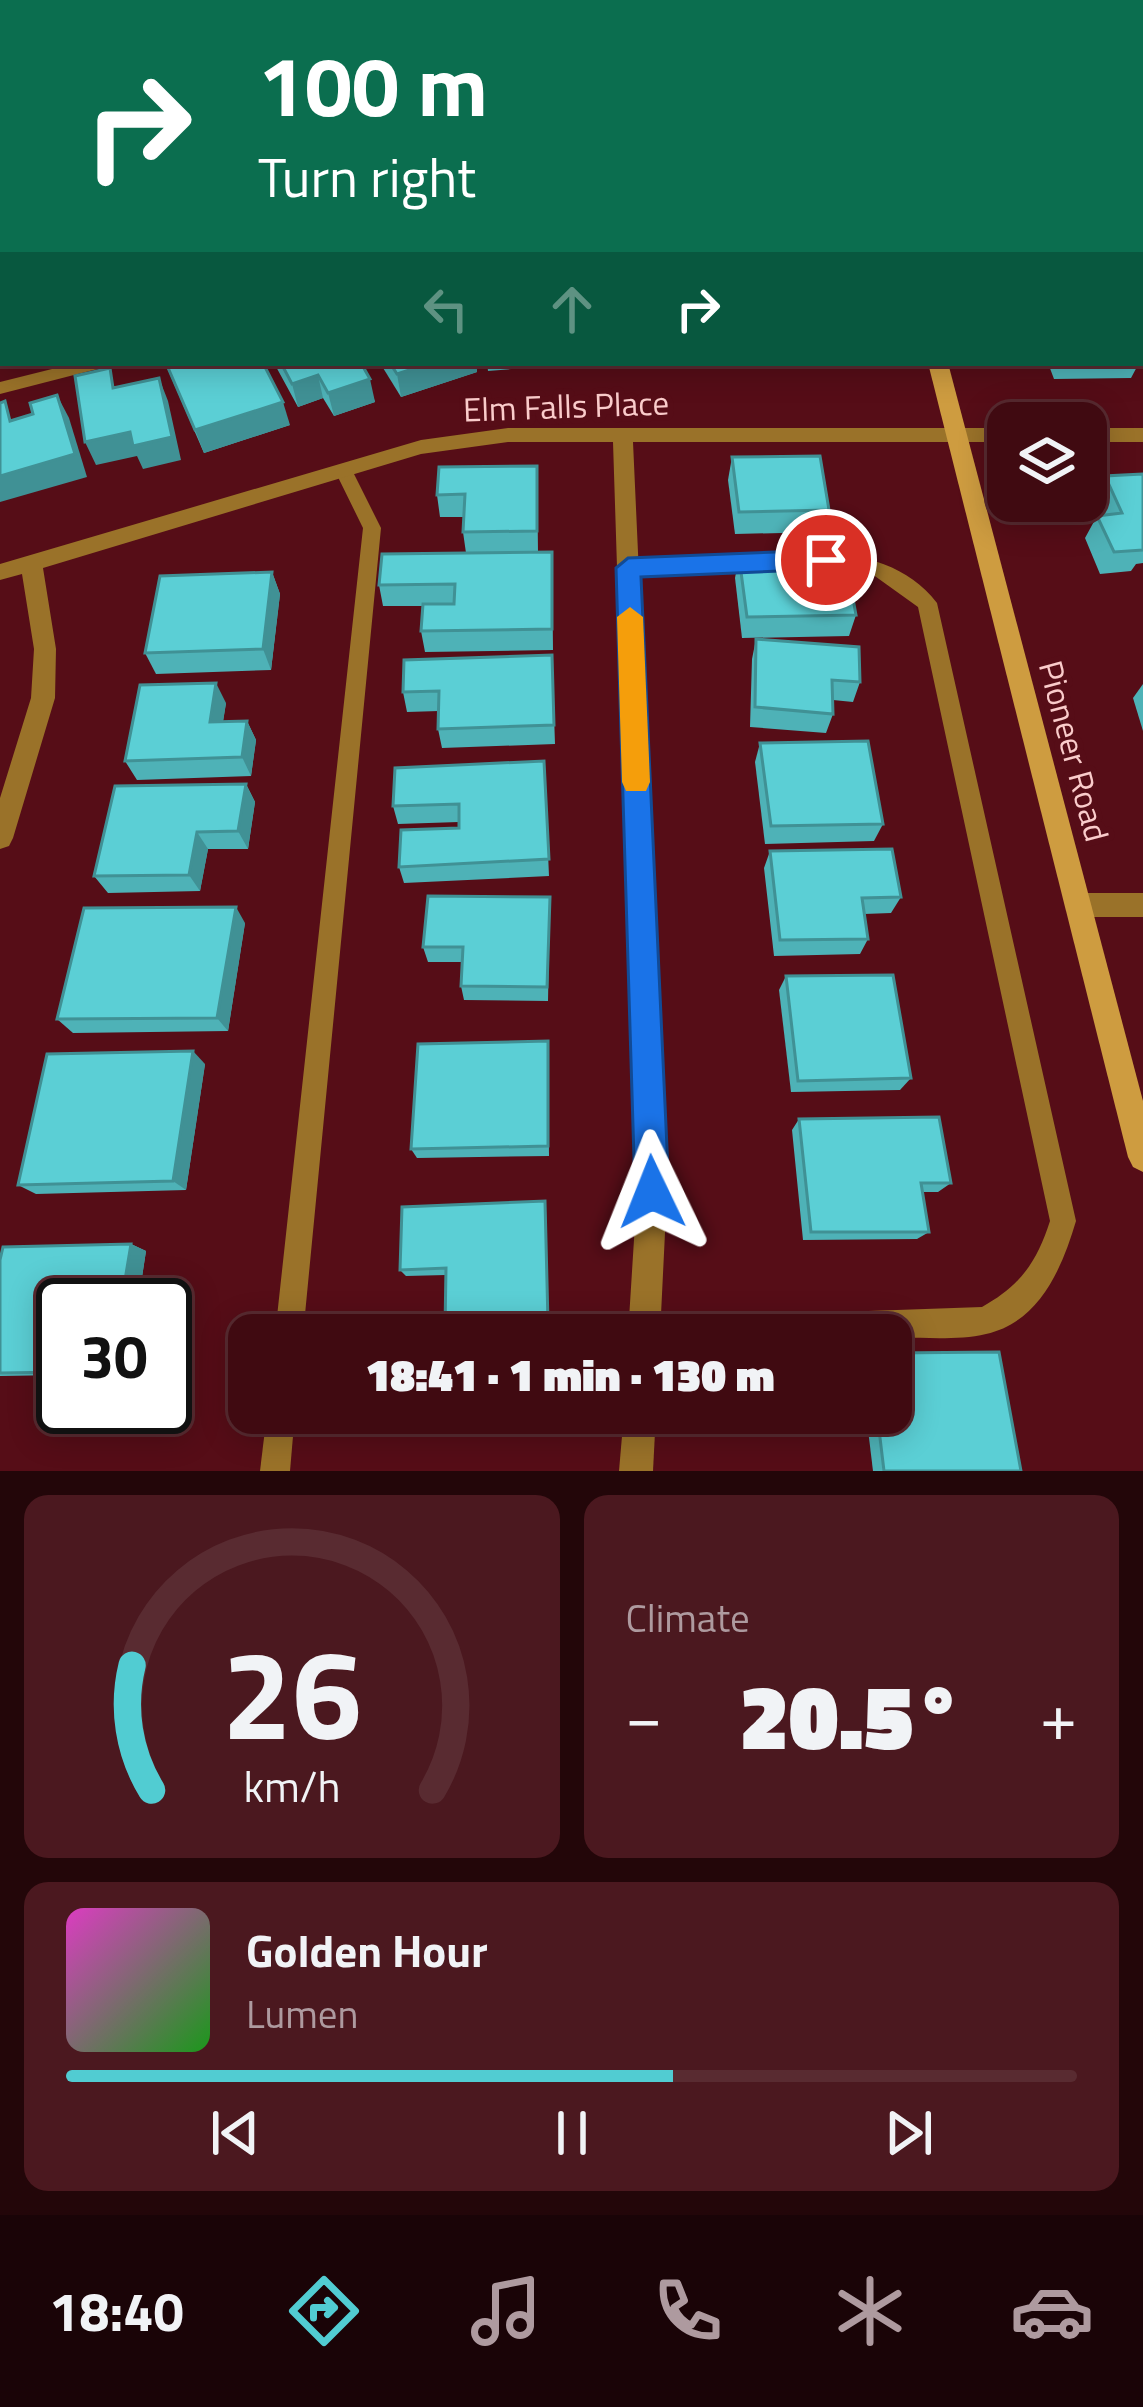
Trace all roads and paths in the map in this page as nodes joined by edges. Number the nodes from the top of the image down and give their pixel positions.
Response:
1 (87, 366) edge
2 (939, 366) edge
3 (0, 388) edge
4 (623, 434) junction
5 (956, 435) junction
6 (987, 435) edge
7 (1107, 435) edge
8 (1143, 435) edge
9 (344, 471) junction
10 (31, 563) junction
11 (628, 568) junction
12 (0, 572) edge
13 (0, 838) edge
14 (1081, 905) junction
15 (1143, 905) edge
16 (1143, 1156) edge
17 (291, 1314) edge
18 (645, 1314) edge
19 (912, 1324) edge
20 (279, 1434) edge
21 (639, 1434) edge
22 (275, 1471) edge
23 (637, 1471) edge

1 - 3 lane
2 - 5 main road, Pioneer Road
4 - 5 street, Elm Falls Place
4 - 9 street, Elm Falls Place
4 - 11 street
5 - 6 street, Elm Falls Place
5 - 14 main road, Pioneer Road
7 - 8 street
9 - 10 street, Elm Falls Place
9 - 17 lane
10 - 12 street, Elm Falls Place
10 - 13 street
11 - 18 street
11 - 19 lane
14 - 15 street
14 - 16 main road, Pioneer Road
20 - 22 lane
21 - 23 street

